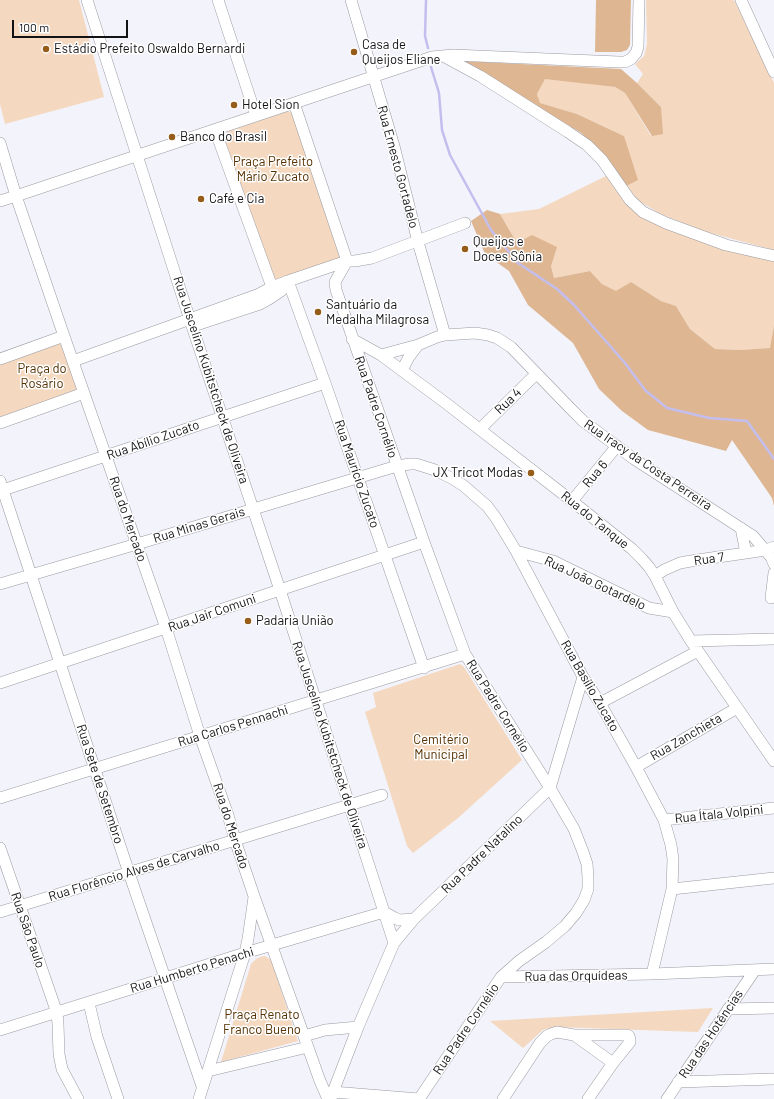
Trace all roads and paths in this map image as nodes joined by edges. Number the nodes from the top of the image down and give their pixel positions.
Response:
1 (88, 0) edge
2 (218, 0) edge
3 (351, 0) edge
4 (639, 0) edge
5 (741, 0) edge
6 (442, 56) junction
7 (774, 72) edge
8 (373, 77) junction
9 (294, 103) junction
10 (256, 116) junction
11 (215, 130) junction
12 (0, 143) edge
13 (138, 156) junction
14 (16, 196) junction
15 (0, 201) edge
16 (465, 223) dead end
17 (418, 242) junction
18 (774, 256) edge
19 (347, 261) junction
20 (288, 281) junction
21 (272, 287) junction
22 (191, 323) junction
23 (445, 335) junction
24 (64, 336) junction
25 (352, 339) junction
26 (418, 345) junction
27 (381, 355) junction
28 (0, 359) edge
29 (74, 364) junction
30 (402, 370) junction
31 (536, 374) junction
32 (325, 383) junction
33 (84, 393) junction
34 (222, 416) junction
35 (0, 423) edge
36 (480, 429) junction
37 (617, 446) junction
38 (106, 456) junction
39 (397, 466) junction
40 (358, 478) junction
41 (2, 485) edge
42 (572, 501) junction
43 (253, 509) junction
44 (741, 528) junction
45 (424, 542) junction
46 (137, 544) junction
47 (770, 548) edge
48 (516, 551) junction
49 (746, 553) junction
50 (385, 555) junction
51 (774, 564) edge
52 (774, 573) edge
53 (30, 575) junction
54 (654, 576) junction
55 (0, 584) edge
56 (280, 590) junction
57 (771, 598) dead end
58 (673, 612) junction
59 (166, 628) junction
60 (774, 639) edge
61 (691, 641) junction
62 (698, 651) junction
63 (465, 654) junction
64 (60, 663) junction
65 (424, 668) junction
66 (583, 677) junction
67 (0, 683) edge
68 (316, 701) junction
69 (600, 703) junction
70 (737, 708) junction
71 (200, 736) junction
72 (774, 761) edge
73 (636, 767) junction
74 (95, 769) junction
75 (550, 788) junction
76 (382, 795) dead end
77 (0, 798) edge
78 (349, 805) junction
79 (774, 808) edge
80 (664, 820) junction
81 (235, 840) junction
82 (0, 848) edge
83 (129, 873) junction
84 (774, 878) edge
85 (672, 889) junction
86 (254, 896) junction
87 (20, 906) junction
88 (0, 912) edge
89 (384, 912) junction
90 (414, 919) junction
91 (394, 943) junction
92 (272, 946) junction
93 (245, 954) junction
94 (774, 969) edge
95 (755, 970) junction
96 (652, 974) junction
97 (500, 977) junction
98 (165, 979) junction
99 (89, 1003) junction
100 (774, 1008) edge
101 (728, 1009) junction
102 (57, 1012) junction
103 (358, 1027) junction
104 (0, 1030) edge
105 (574, 1035) junction
106 (304, 1036) junction
107 (308, 1047) junction
108 (613, 1063) junction
109 (208, 1071) junction
110 (774, 1079) edge
111 (678, 1082) junction
112 (202, 1086) junction
113 (330, 1097) edge
114 (78, 1099) edge
115 (118, 1099) edge
116 (199, 1099) edge
117 (419, 1099) edge
118 (503, 1099) edge
119 (588, 1099) edge
120 (667, 1099) edge

1 - 13 street, Rua Juscelino Kubitstcheck de Oliveira
2 - 10 street
3 - 8 street, Rua Ernesto Gortadelo
4 - 6 street
5 - 7 street
6 - 8 street
6 - 18 street
8 - 9 street
8 - 17 street, Rua Ernesto Gortadelo
9 - 10 street
9 - 19 street
10 - 11 street
11 - 13 street
11 - 21 street
12 - 14 street, Rua do Mercado
13 - 14 street
13 - 22 street, Rua Juscelino Kubitstcheck de Oliveira
14 - 15 street
14 - 24 street, Rua do Mercado
16 - 17 street
17 - 19 street
17 - 23 street, Rua Ernesto Gortadelo
19 - 20 street
19 - 25 street, Rua Padre Cornélio
20 - 21 street
20 - 22 street
20 - 32 street, Rua Maurício Zucato
21 - 22 street
22 - 29 street
22 - 34 street, Rua Juscelino Kubitstcheck de Oliveira
23 - 26 street, Rua Iracy da Costa Perreira
23 - 31 street, Rua Iracy da Costa Perreira
24 - 28 street
24 - 29 street, Rua do Mercado
25 - 27 street, Rua do Tanque
25 - 39 street, Rua Padre Cornélio
26 - 27 street, Rua Iracy da Costa Perreira
26 - 30 street
27 - 30 street, Rua do Tanque
29 - 33 street, Rua do Mercado
30 - 36 street, Rua do Tanque
31 - 36 street, Rua 4
31 - 37 street, Rua Iracy da Costa Perreira
32 - 34 street, Rua Abílio Zucato
32 - 40 street, Rua Maurício Zucato
33 - 35 street
33 - 38 street, Rua do Mercado
34 - 38 street, Rua Abílio Zucato
34 - 43 street, Rua Juscelino Kubitstcheck de Oliveira
36 - 42 street, Rua do Tanque
37 - 42 street, Rua 6
37 - 44 street, Rua Iracy da Costa Perreira
38 - 41 street, Rua Abílio Zucato
38 - 46 street, Rua do Mercado
39 - 40 street, Rua Minas Gerais
39 - 45 street, Rua Padre Cornélio
39 - 48 street, Rua Basílio Zucato
40 - 43 street, Rua Minas Gerais
40 - 50 street, Rua Maurício Zucato
41 - 53 street, Rua Sete de Setembro
42 - 54 street, Rua do Tanque
43 - 46 street, Rua Minas Gerais
43 - 56 street, Rua Juscelino Kubitstcheck de Oliveira
44 - 47 street, Rua Iracy da Costa Perreira
44 - 49 street
45 - 50 street, Rua Jair Comuni
45 - 63 street, Rua Padre Cornélio
46 - 53 street, Rua Minas Gerais
46 - 59 street, Rua do Mercado
47 - 49 street, Rua 7
47 - 51 street, Rua Iracy da Costa Perreira
48 - 58 street, Rua João Gotardelo
48 - 66 street, Rua Basílio Zucato
49 - 54 street, Rua 7
50 - 56 street, Rua Jair Comuni
50 - 65 street, Rua Maurício Zucato
52 - 57 street
53 - 55 street, Rua Minas Gerais
53 - 64 street, Rua Sete de Setembro
54 - 58 street, Rua do Tanque
56 - 59 street, Rua Jair Comuni
56 - 68 street, Rua Juscelino Kubitstcheck de Oliveira
58 - 61 street, Rua do Tanque
59 - 64 street, Rua Jair Comuni
59 - 71 street, Rua do Mercado
60 - 61 street
61 - 62 street, Rua do Tanque
62 - 69 street
62 - 70 street, Rua do Tanque
63 - 65 street, Rua Carlos Pennachi
63 - 75 street, Rua Padre Cornélio
64 - 67 street, Rua Jair Comuni
64 - 74 street, Rua Sete de Setembro
65 - 68 street, Rua Carlos Pennachi
66 - 69 street, Rua Basílio Zucato
66 - 75 street
68 - 71 street, Rua Carlos Pennachi
68 - 78 street, Rua Juscelino Kubitstcheck de Oliveira
69 - 73 street, Rua Basílio Zucato
70 - 72 street, Rua do Tanque
70 - 73 street, Rua Zanchieta
71 - 74 street, Rua Carlos Pennachi
71 - 81 street, Rua do Mercado
73 - 80 street, Rua Basílio Zucato
74 - 77 street, Rua Carlos Pennachi
74 - 83 street, Rua Sete de Setembro
75 - 90 street, Rua Padre Natalino
75 - 97 street, Rua Padre Cornélio
76 - 78 street, Rua Florêncio Alves de Carvalho
78 - 81 street, Rua Florêncio Alves de Carvalho
78 - 89 street, Rua Juscelino Kubitstcheck de Oliveira
79 - 80 street, Rua Ítala Volpini
80 - 85 street, Rua Basílio Zucato
81 - 83 street, Rua Florêncio Alves de Carvalho
81 - 86 street, Rua do Mercado
82 - 87 street, Rua São Paulo
83 - 87 street, Rua Florêncio Alves de Carvalho
83 - 98 street, Rua Sete de Setembro
84 - 85 street
85 - 96 street, Rua Basílio Zucato
86 - 92 street
86 - 93 street
87 - 88 street, Rua Florêncio Alves de Carvalho
87 - 102 street, Rua São Paulo
89 - 90 street
89 - 91 street, Rua Juscelino Kubitstcheck de Oliveira
89 - 92 street, Rua Humberto Penachi
90 - 91 street, Rua Padre Natalino
91 - 103 street
92 - 93 street, Rua Humberto Penachi
92 - 106 street
93 - 98 street, Rua Humberto Penachi
93 - 109 street
94 - 95 street, Rua das Orquídeas
95 - 96 street, Rua das Orquídeas
95 - 101 street, Rua das Hotências
96 - 97 street, Rua das Orquídeas
97 - 117 street, Rua Padre Cornélio
98 - 99 street, Rua Humberto Penachi
98 - 112 street, Rua Sete de Setembro
99 - 102 street, Rua Humberto Penachi
99 - 115 street
100 - 101 street
101 - 111 street, Rua das Hotências
102 - 104 street, Rua Humberto Penachi
102 - 114 street, Rua São Paulo
103 - 106 street
103 - 113 street
105 - 108 street
105 - 108 street
105 - 118 street
106 - 107 street
107 - 109 street
107 - 113 street
108 - 119 street
109 - 112 street
110 - 111 street
111 - 120 street, Rua das Hotências
112 - 116 street
113 - 117 street

